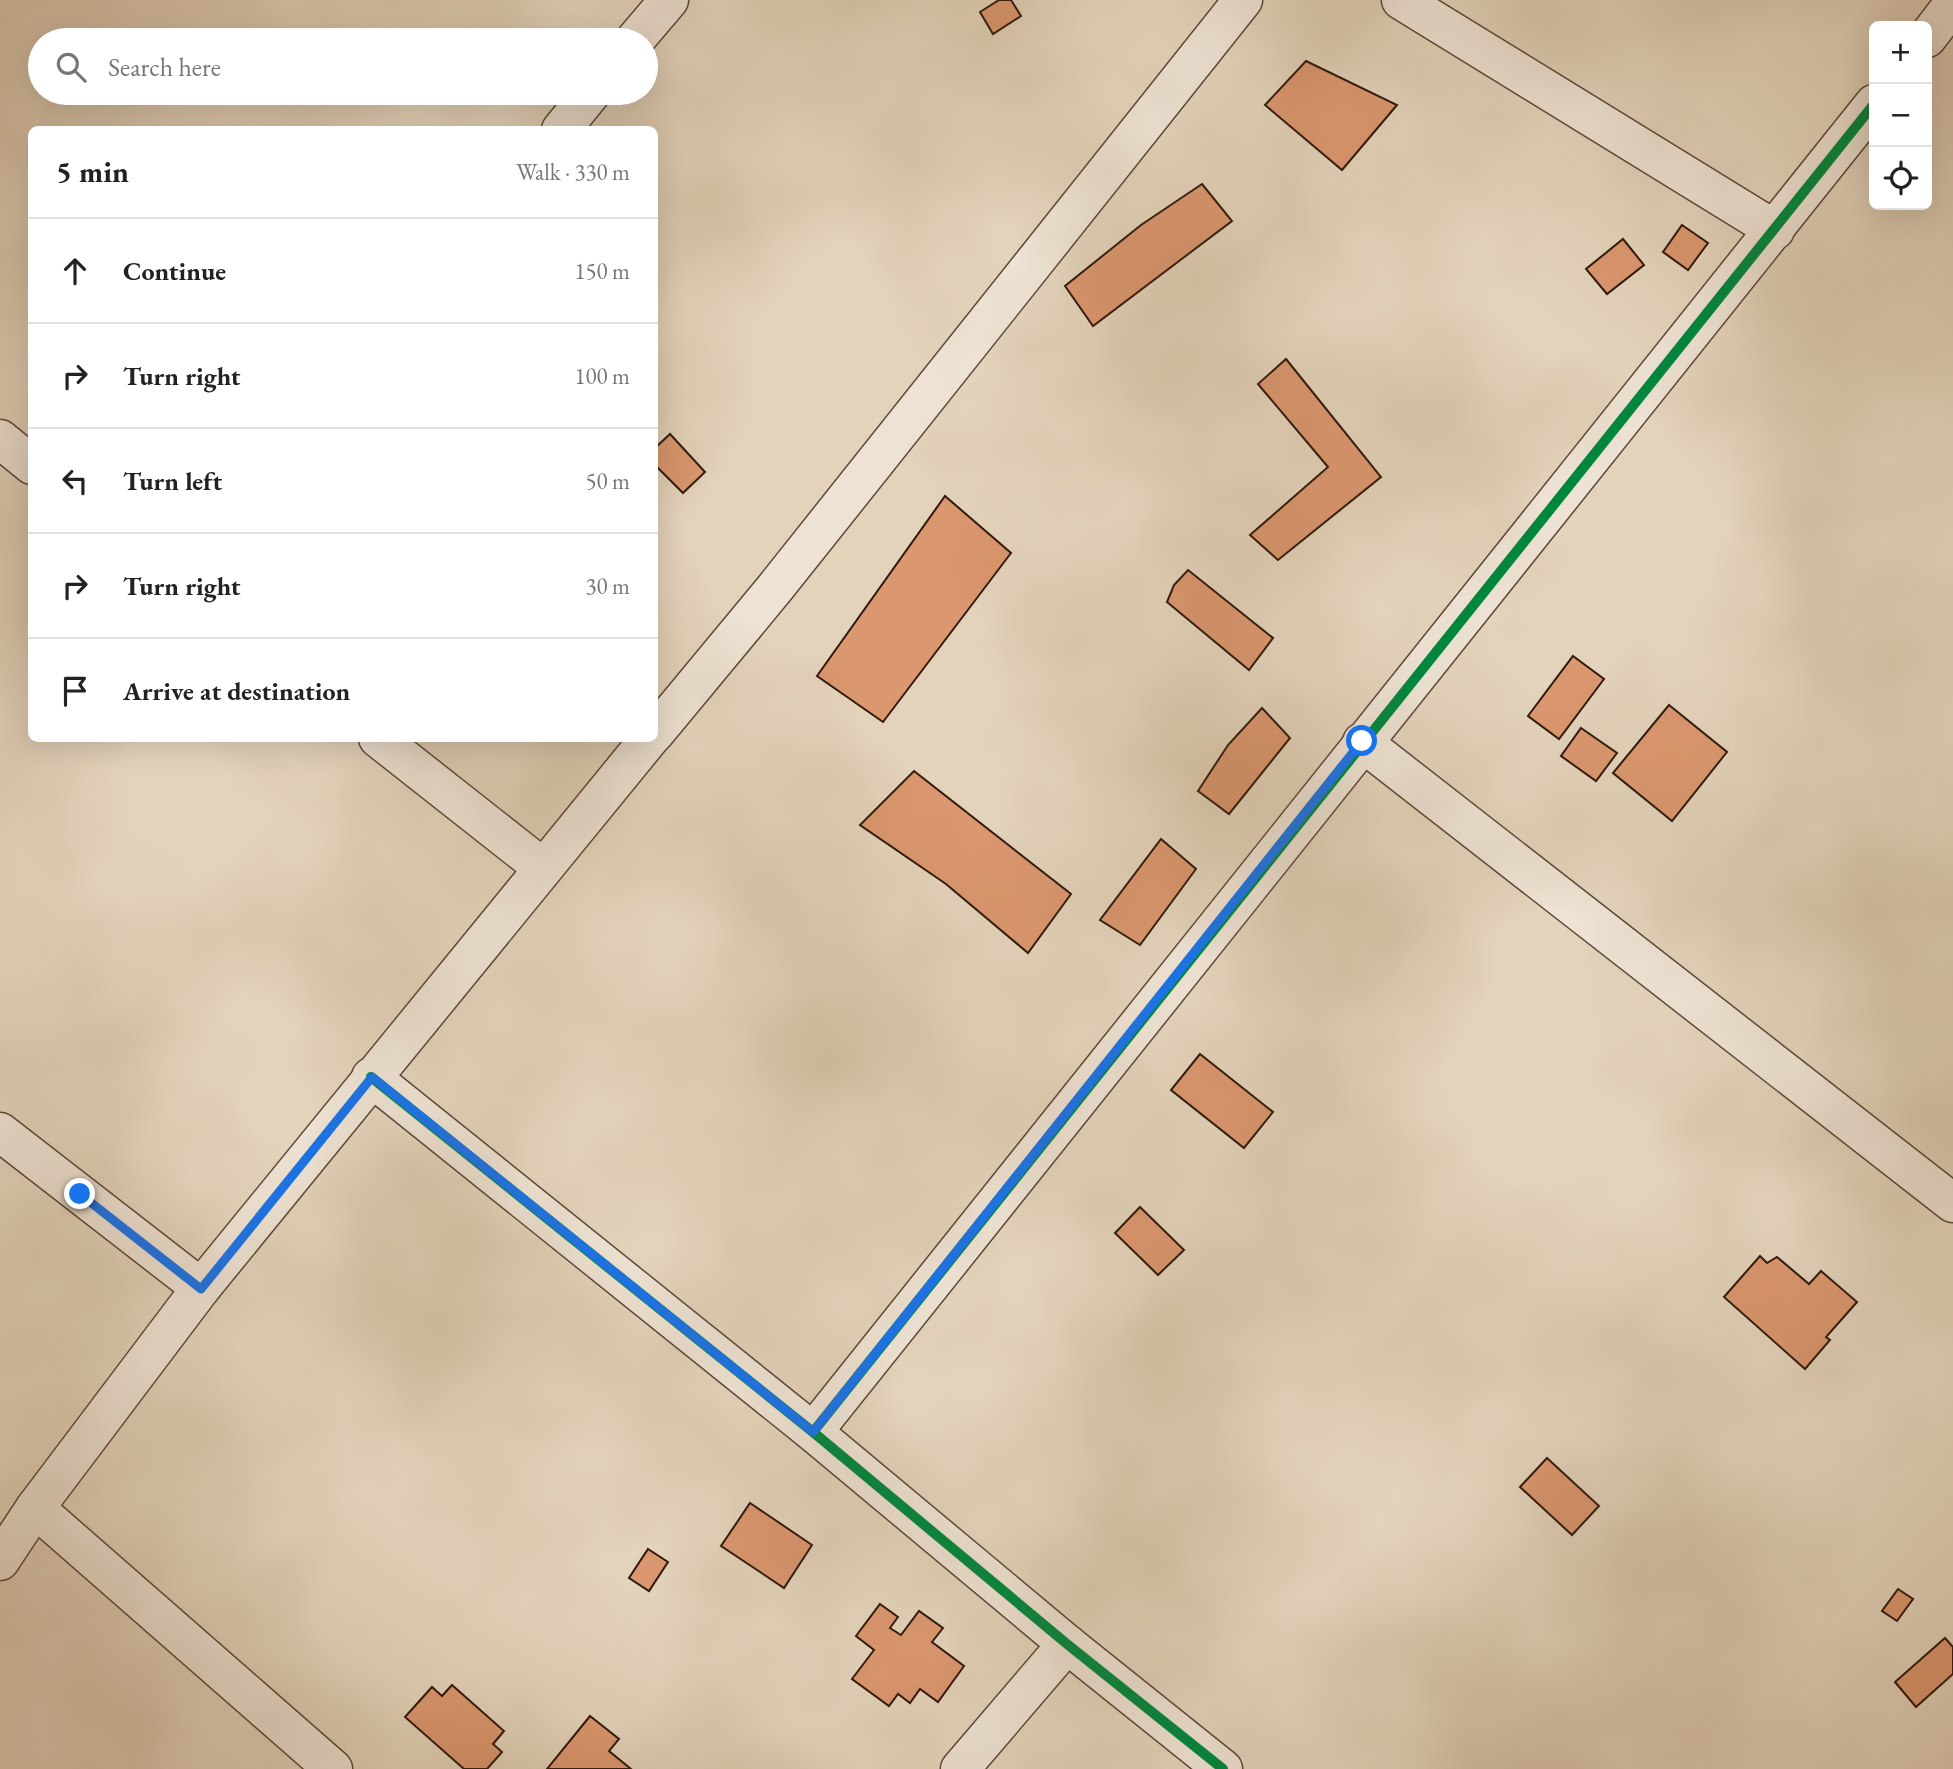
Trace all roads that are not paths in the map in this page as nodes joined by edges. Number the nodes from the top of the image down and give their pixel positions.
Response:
1 (669, 0) edge
2 (1243, 0) edge
3 (1401, 0) edge
4 (1953, 4) edge
5 (645, 28) edge
6 (1932, 31) edge
7 (581, 105) edge
8 (1869, 110) edge
9 (564, 126) edge
10 (1775, 230) junction
11 (0, 439) edge
12 (28, 462) edge
13 (658, 728) edge
14 (1362, 741) junction
15 (383, 742) edge
16 (647, 742) edge
17 (543, 868) junction
18 (372, 1077) junction
19 (0, 1132) edge
20 (1953, 1203) edge
21 (201, 1289) junction
22 (813, 1432) junction
23 (35, 1508) junction
24 (0, 1561) edge
25 (1067, 1644) junction
26 (333, 1769) edge
27 (960, 1769) edge
28 (1223, 1769) edge

1 - 5 street
2 - 13 street
3 - 10 street
4 - 6 street
7 - 9 street
8 - 10 street
10 - 14 street
11 - 12 street
14 - 20 street
14 - 22 street
15 - 17 street
16 - 17 street
17 - 18 street
18 - 21 street
18 - 22 street
19 - 21 street
21 - 23 street
22 - 25 street
23 - 24 street
23 - 26 street
25 - 27 street
25 - 28 street

